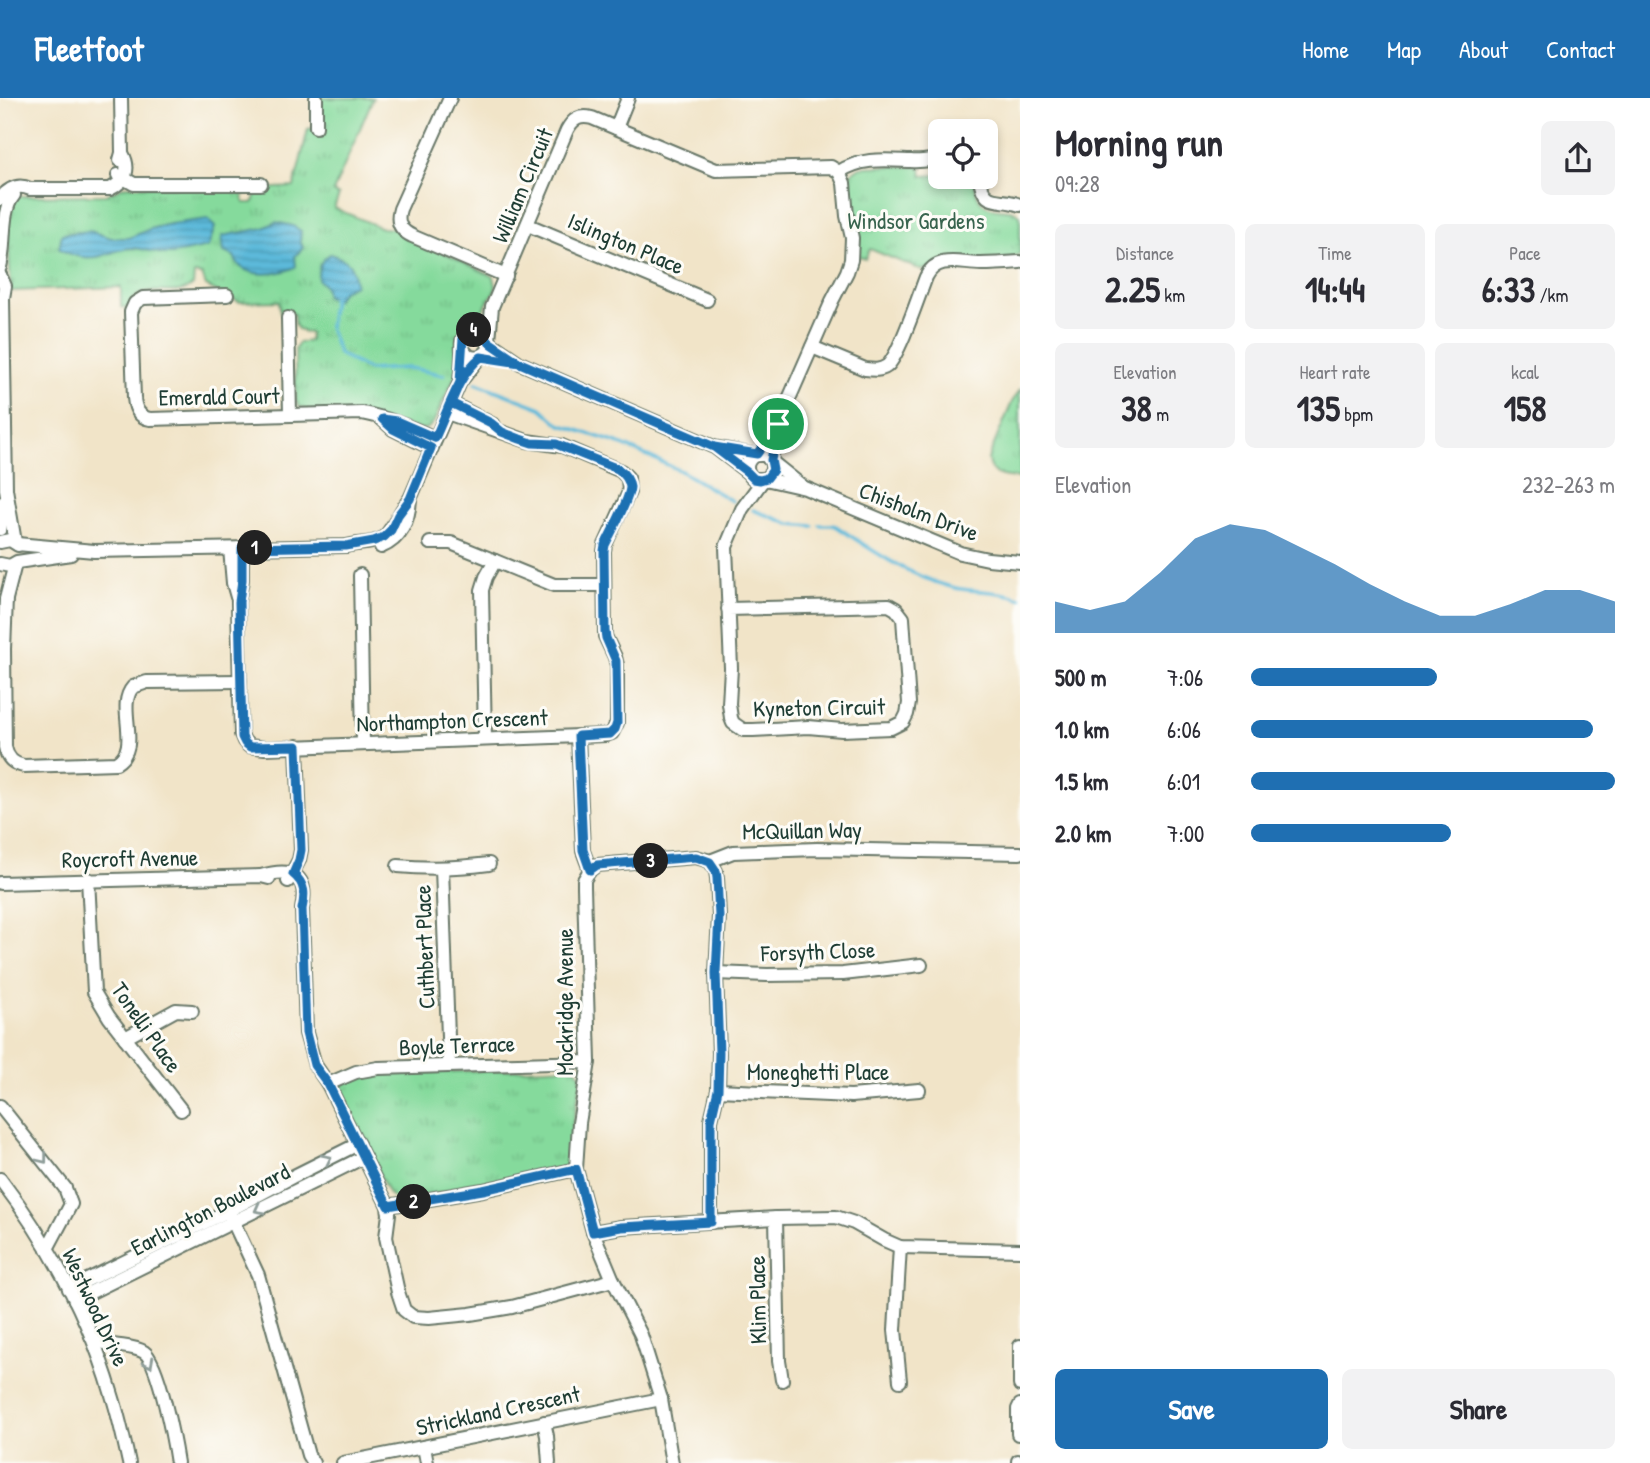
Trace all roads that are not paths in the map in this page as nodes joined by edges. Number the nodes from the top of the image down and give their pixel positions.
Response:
1 (121, 98) edge
2 (316, 98) edge
3 (450, 98) edge
4 (628, 98) edge
5 (316, 127) dead end
6 (616, 128) junction
7 (928, 160) edge
8 (839, 172) junction
9 (121, 177) junction
10 (261, 184) dead end
11 (30, 189) junction
12 (982, 189) edge
13 (0, 199) edge
14 (1020, 205) edge
15 (0, 219) edge
16 (528, 225) junction
17 (1020, 262) edge
18 (0, 267) edge
19 (0, 275) edge
20 (506, 276) junction
21 (227, 295) dead end
22 (707, 300) dead end
23 (492, 307) junction
24 (288, 318) dead end
25 (471, 331) junction
26 (489, 341) junction
27 (811, 348) junction
28 (462, 349) junction
29 (480, 358) junction
30 (520, 363) junction
31 (460, 382) junction
32 (449, 408) junction
33 (290, 415) junction
34 (778, 424) junction
35 (433, 443) junction
36 (714, 447) junction
37 (756, 455) junction
38 (771, 461) junction
39 (748, 472) junction
40 (764, 479) junction
41 (806, 488) junction
42 (6, 489) junction
43 (742, 509) junction
44 (0, 529) edge
45 (0, 542) edge
46 (16, 543) junction
47 (430, 544) dead end
48 (236, 549) junction
49 (94, 551) junction
50 (495, 561) junction
51 (1020, 562) edge
52 (16, 563) junction
53 (0, 565) edge
54 (360, 575) dead end
55 (603, 585) junction
56 (6, 599) junction
57 (728, 608) junction
58 (240, 681) junction
59 (578, 736) junction
60 (485, 739) junction
61 (363, 744) junction
62 (297, 746) junction
63 (1020, 853) edge
64 (710, 862) junction
65 (489, 864) dead end
66 (398, 866) dead end
67 (442, 868) junction
68 (590, 870) junction
69 (291, 878) junction
70 (88, 879) junction
71 (0, 883) edge
72 (921, 965) dead end
73 (716, 973) junction
74 (191, 1010) dead end
75 (125, 1038) junction
76 (589, 1062) junction
77 (449, 1065) junction
78 (328, 1084) junction
79 (718, 1090) junction
80 (919, 1090) dead end
81 (0, 1106) edge
82 (181, 1110) dead end
83 (358, 1144) junction
84 (364, 1157) junction
85 (576, 1169) junction
86 (0, 1180) edge
87 (388, 1206) junction
88 (230, 1217) junction
89 (776, 1218) junction
90 (711, 1222) junction
91 (593, 1232) junction
92 (900, 1248) junction
93 (47, 1249) junction
94 (1020, 1250) edge
95 (613, 1280) junction
96 (72, 1295) junction
97 (91, 1336) junction
98 (1020, 1346) edge
99 (782, 1380) dead end
100 (900, 1381) dead end
101 (1020, 1385) edge
102 (661, 1399) junction
103 (1020, 1405) edge
104 (544, 1422) junction
105 (1018, 1434) dead end
106 (424, 1447) junction
107 (129, 1463) edge
108 (177, 1463) edge
109 (313, 1463) edge
110 (343, 1463) edge
111 (428, 1463) edge
112 (549, 1463) edge
113 (673, 1463) edge

1 - 9 street
2 - 5 street
3 - 20 street
4 - 6 street
6 - 8 street, William Circuit
6 - 16 street, William Circuit
7 - 8 street
8 - 27 street
9 - 10 street
9 - 11 street
11 - 13 street
11 - 15 street
12 - 14 street
15 - 18 street
16 - 20 street, William Circuit
16 - 22 street, Islington Place
17 - 27 street
19 - 42 street
20 - 23 street, William Circuit
21 - 33 street, Emerald Court
23 - 25 street, William Circuit
23 - 26 street, William Circuit
24 - 33 street
25 - 26 street
25 - 28 street
26 - 29 street
26 - 30 street
27 - 34 street
28 - 29 street
28 - 31 street
29 - 30 street
29 - 31 street
30 - 36 street
31 - 32 street
32 - 35 street
32 - 55 street, Northampton Crescent
33 - 35 street, Emerald Court
34 - 37 street
34 - 38 street
35 - 48 street
36 - 37 street
36 - 39 street
37 - 38 street
37 - 39 street
38 - 40 street
38 - 41 street, Chisholm Drive
39 - 40 street
39 - 43 street, Kyneton Circuit
40 - 41 street, Chisholm Drive
40 - 43 street, Kyneton Circuit
41 - 51 street, Chisholm Drive
42 - 44 street
42 - 46 street
43 - 57 street, Kyneton Circuit
45 - 46 street
46 - 49 street
46 - 52 street
47 - 50 street
48 - 49 street
48 - 58 street, Northampton Crescent
49 - 52 street
50 - 55 street
50 - 60 street
52 - 53 street
52 - 56 street
53 - 56 street
54 - 61 street
55 - 59 street, Northampton Crescent
56 - 58 street
57 - 57 street, Kyneton Circuit
58 - 62 street, Northampton Crescent
59 - 60 street, Northampton Crescent
59 - 68 street, Mockridge Avenue
60 - 61 street, Northampton Crescent
61 - 62 street, Northampton Crescent
62 - 69 street
63 - 64 street, McQuillan Way
64 - 68 street, McQuillan Way
64 - 73 street
65 - 67 street, Cuthbert Place
66 - 67 street, Cuthbert Place
67 - 77 street, Cuthbert Place
68 - 76 street, Mockridge Avenue
69 - 70 street, Roycroft Avenue
69 - 78 street
70 - 71 street, Roycroft Avenue
70 - 75 street, Tonelli Place
72 - 73 street, Forsyth Close
73 - 79 street
74 - 75 street
75 - 82 street, Tonelli Place
76 - 77 street, Boyle Terrace
76 - 85 street, Mockridge Avenue
77 - 78 street, Boyle Terrace
78 - 83 street
79 - 80 street, Moneghetti Place
79 - 90 street
81 -> 93 street
83 - 84 street
88 -> 83 street, Earlington Boulevard
84 - 87 street
84 -> 88 street, Earlington Boulevard
85 - 87 street
85 - 91 street, Mockridge Avenue
86 - 93 street, Westwood Drive
87 - 95 street
88 - 96 street, Earlington Boulevard
88 - 109 street
89 - 90 street
89 - 92 street
89 - 99 street, Klim Place
90 - 91 street
91 - 95 street, Mockridge Avenue
92 - 94 street
92 - 100 street
93 - 96 street, Westwood Drive
95 - 102 street, Mockridge Avenue
96 - 97 street, Westwood Drive
97 - 107 street, Westwood Drive
97 -> 108 street
98 - 101 street
102 - 104 street, Strickland Crescent
102 - 113 street, Mockridge Avenue
103 - 105 street
104 - 106 street, Strickland Crescent
104 - 112 street
106 - 110 street, Strickland Crescent
106 - 111 street

